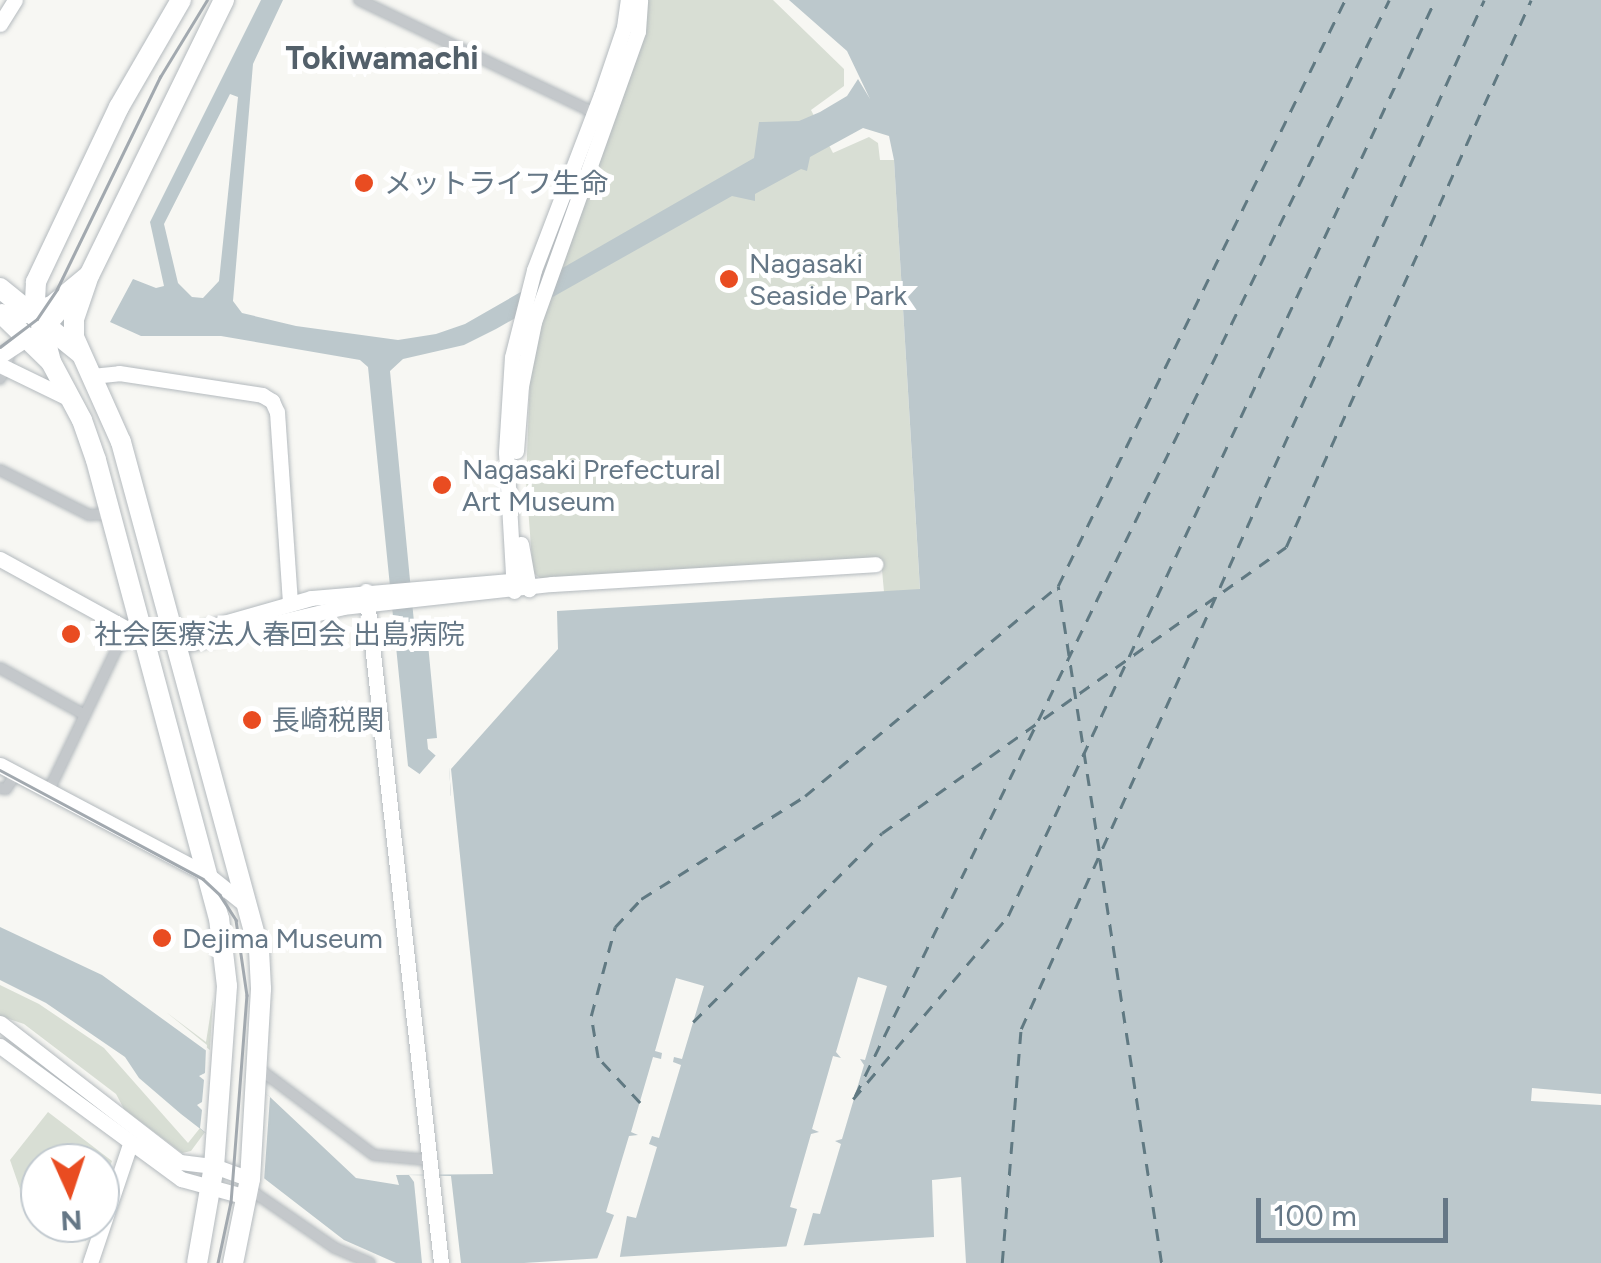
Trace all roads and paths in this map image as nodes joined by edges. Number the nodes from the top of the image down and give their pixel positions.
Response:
1 (15, 0) edge
2 (182, 0) edge
3 (224, 0) edge
4 (359, 0) edge
5 (628, 0) edge
6 (640, 0) edge
7 (0, 24) edge
8 (600, 116) junction
9 (89, 275) junction
10 (36, 282) junction
11 (0, 286) edge
12 (527, 322) junction
13 (14, 334) edge
14 (81, 354) junction
15 (92, 376) junction
16 (72, 400) junction
17 (0, 470) edge
18 (110, 514) junction
19 (0, 559) edge
20 (875, 564) dead end
21 (521, 585) junction
22 (367, 599) junction
23 (290, 602) junction
24 (142, 637) junction
25 (171, 638) junction
26 (0, 668) edge
27 (85, 715) junction
28 (0, 764) edge
29 (16, 773) junction
30 (0, 788) edge
31 (49, 790) junction
32 (208, 874) junction
33 (248, 907) junction
34 (0, 1023) edge
35 (0, 1046) edge
36 (256, 1066) junction
37 (130, 1144) junction
38 (429, 1166) junction
39 (213, 1176) junction
40 (248, 1183) junction
41 (335, 1248) junction
42 (364, 1262) edge
43 (90, 1263) edge
44 (197, 1263) edge
45 (233, 1263) edge
46 (331, 1263) edge
47 (441, 1263) edge

1 - 7 street
2 - 10 highway
3 - 9 highway
4 - 8 street
5 - 8 street
6 - 8 street
8 - 12 street
8 - 12 street
9 - 13 highway
9 - 14 highway
10 - 11 highway
10 - 13 highway
11 - 13 highway
12 - 21 street
13 - 14 highway
13 - 16 street
13 - 16 highway
14 - 15 highway
15 - 23 street
15 - 25 highway
16 - 18 highway
17 - 18 street
18 - 24 highway
19 - 24 street
20 - 21 street
21 - 22 street
22 - 23 street
22 - 25 street
22 - 38 street
23 - 25 street
24 - 25 street
24 - 27 street
24 - 32 highway
25 - 33 highway
26 - 27 street
27 - 31 street
28 - 29 street
29 - 30 street
29 - 31 street
31 - 32 street
32 - 33 street
32 - 39 highway
33 - 36 highway
34 - 39 street
35 - 37 street
36 - 38 street
36 - 40 highway
37 - 39 street
37 - 43 street
38 - 47 street
39 - 40 street
39 - 44 highway
40 - 41 street
40 - 45 highway
41 - 42 street
41 - 46 street

